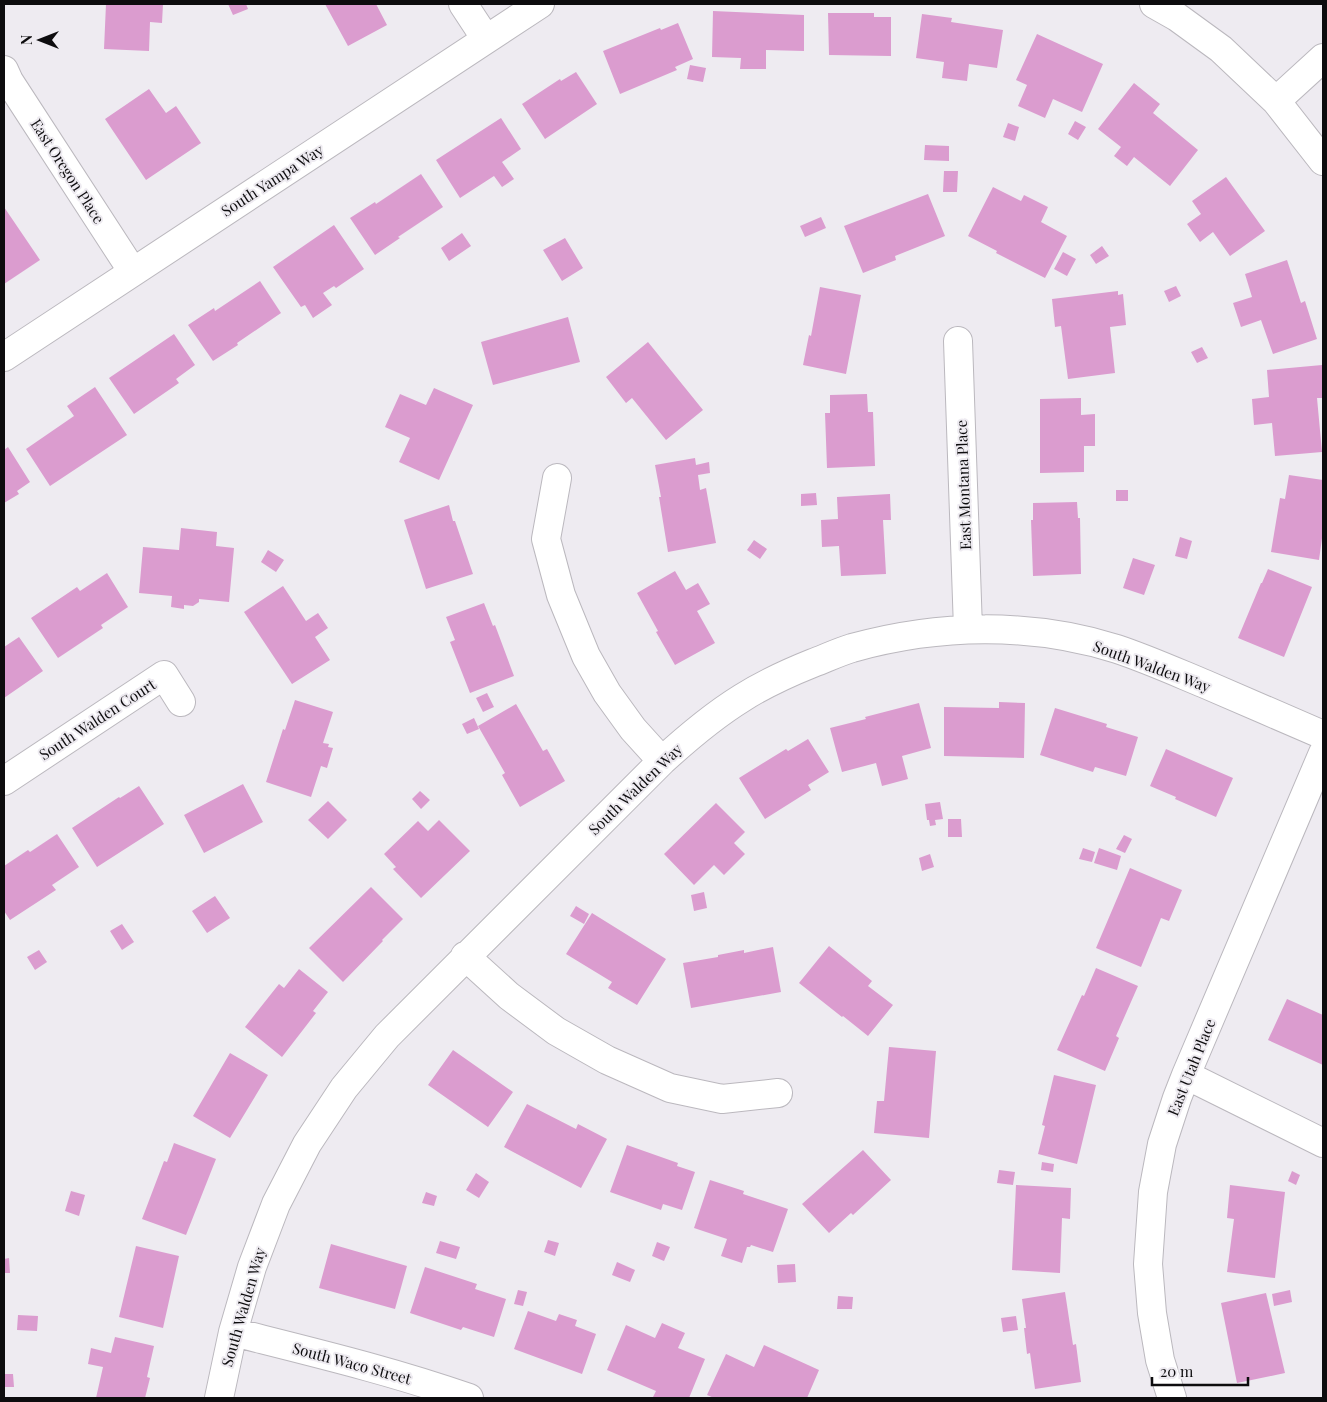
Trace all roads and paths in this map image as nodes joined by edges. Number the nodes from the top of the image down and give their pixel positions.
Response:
1 (463, 4) edge
2 (540, 4) edge
3 (1154, 4) edge
4 (486, 39) junction
5 (1323, 58) edge
6 (4, 70) edge
7 (1276, 101) junction
8 (1323, 161) edge
9 (133, 272) junction
10 (958, 341) dead end
11 (4, 358) edge
12 (557, 478) dead end
13 (968, 629) junction
14 (182, 702) dead end
15 (1323, 735) edge
16 (1323, 753) edge
17 (662, 761) junction
18 (4, 781) edge
19 (465, 956) junction
20 (1186, 1075) junction
21 (778, 1094) dead end
22 (1323, 1143) edge
23 (233, 1332) junction
24 (219, 1398) edge
25 (469, 1398) edge
26 (1172, 1398) edge

1 - 4 street
2 - 4 street, South Yampa Way
3 - 7 street
4 - 9 street, South Yampa Way
5 - 7 street
6 - 9 street, East Oregon Place
7 - 8 street
9 - 11 street, South Yampa Way
10 - 13 street, East Montana Place
12 - 17 street
13 - 15 street, South Walden Way
13 - 17 street, South Walden Way
14 - 18 street, South Walden Court
16 - 20 street, East Utah Place
17 - 19 street, South Walden Way
19 - 21 street
19 - 23 street, South Walden Way
20 - 22 street
20 - 26 street, East Utah Place
23 - 24 street, South Walden Way
23 - 25 street, South Waco Street

